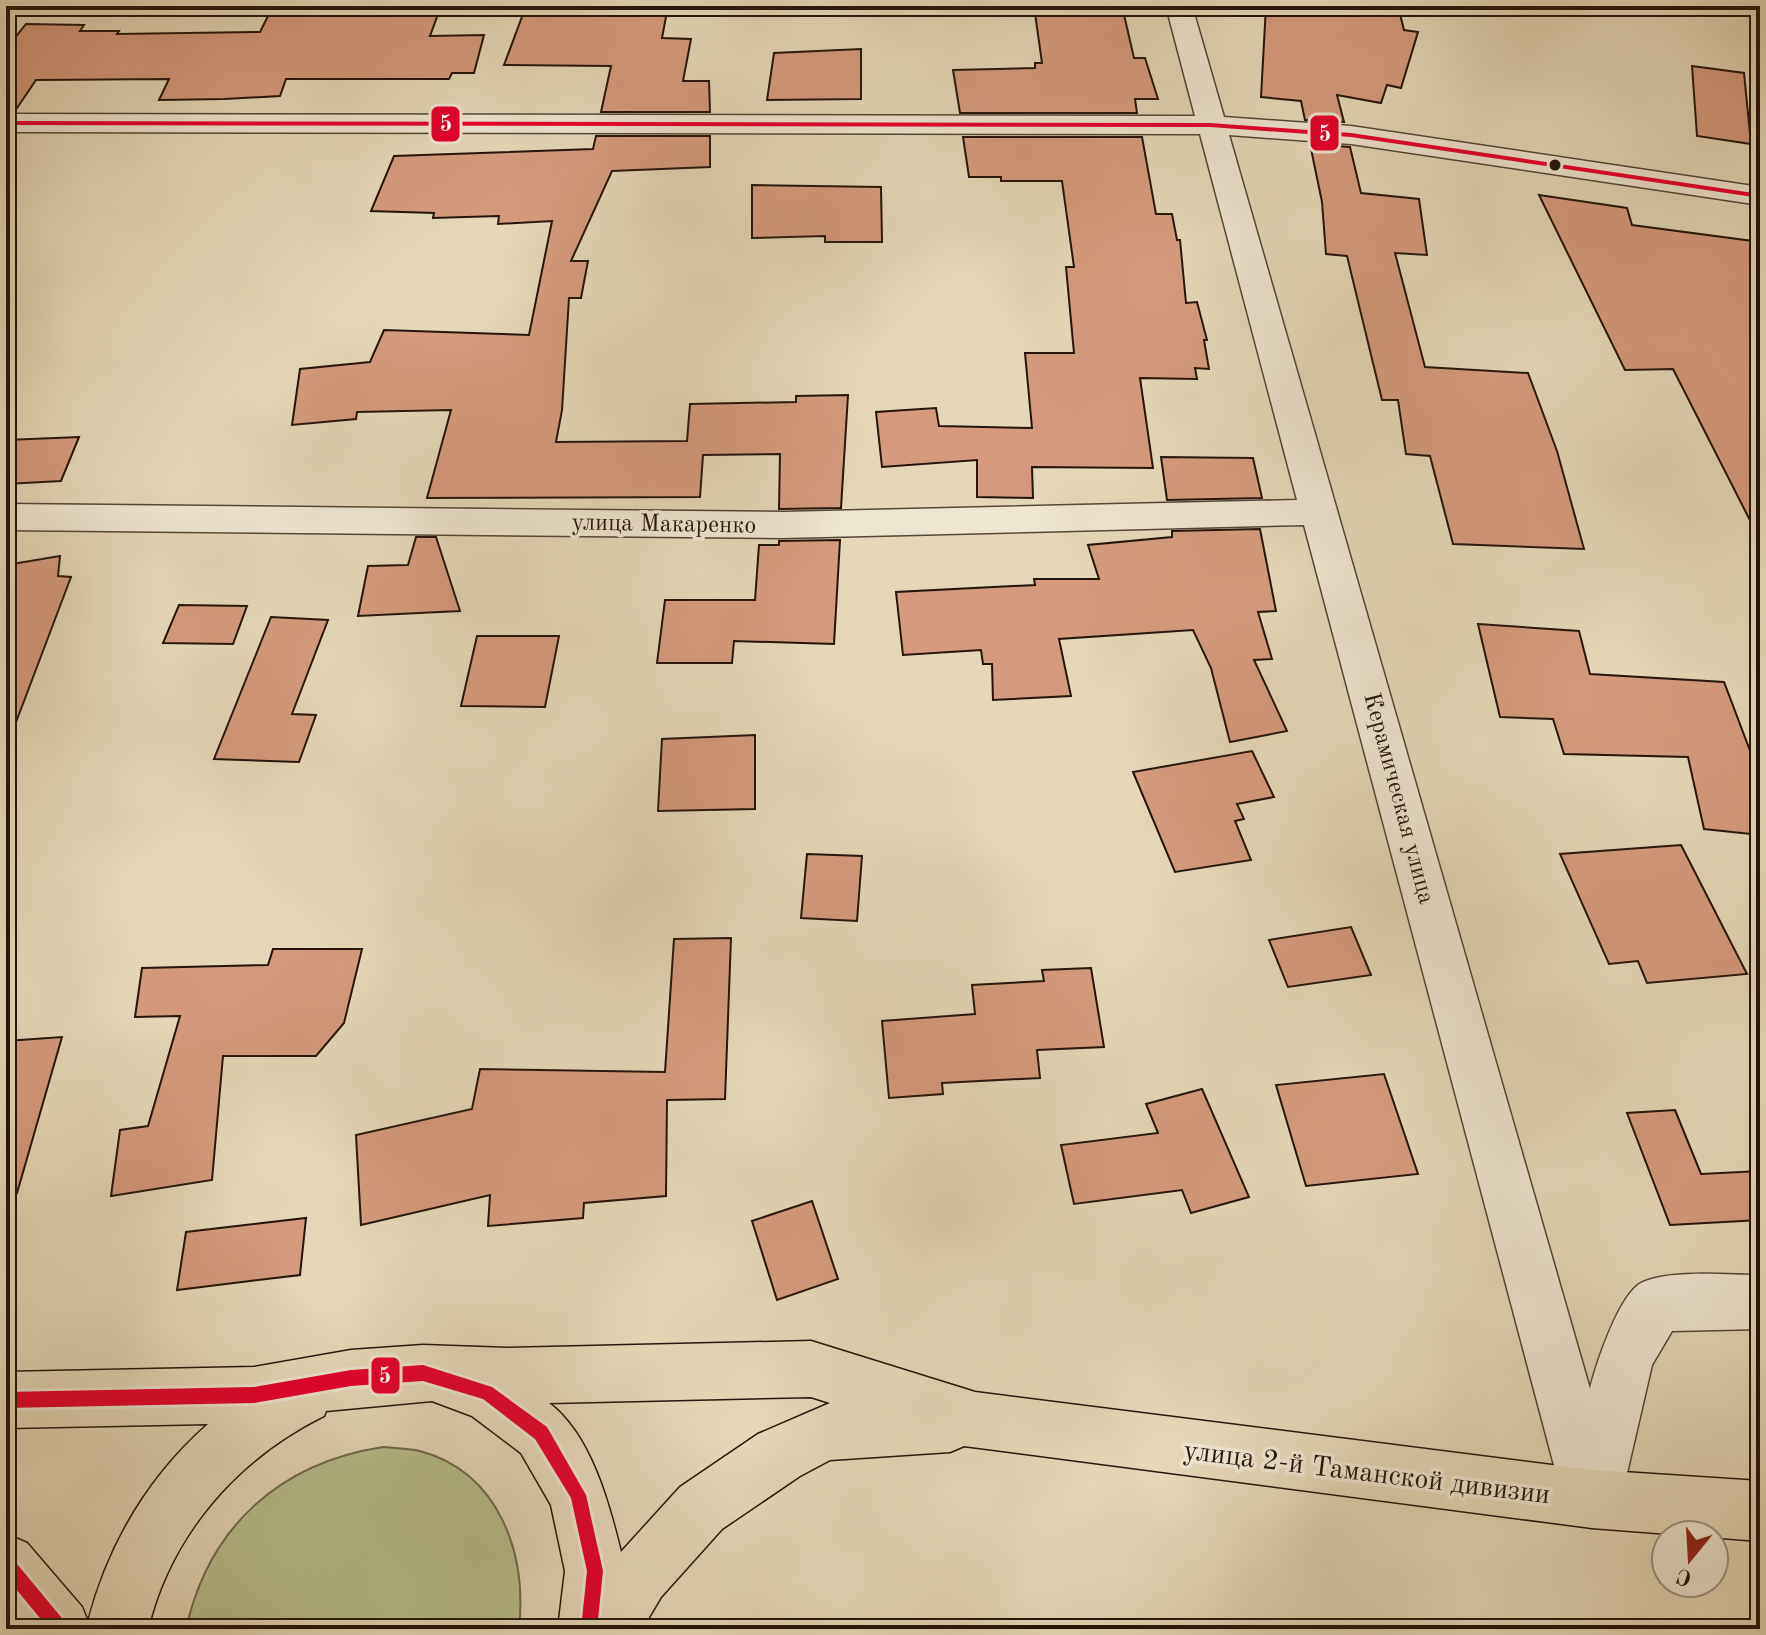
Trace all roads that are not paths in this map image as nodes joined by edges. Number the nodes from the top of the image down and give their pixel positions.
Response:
1 (1179, 6) edge
2 (6, 123) edge
3 (1210, 125) junction
4 (1760, 196) edge
5 (1321, 512) junction
6 (6, 517) edge
7 (1760, 1302) edge
8 (423, 1373) junction
9 (351, 1378) junction
10 (6, 1400) edge
11 (975, 1421) junction
12 (1592, 1499) junction
13 (1760, 1511) edge
14 (6, 1564) edge
15 (60, 1629) edge
16 (117, 1629) edge
17 (589, 1629) edge
18 (606, 1629) edge

1 - 3 street, Керамическая улица
2 - 3 street
3 - 4 street
3 - 5 street, Керамическая улица
5 - 6 street, улица Макаренко
5 - 12 street, Керамическая улица
7 - 12 street
8 - 9 main road
8 - 11 main road
8 - 17 main road
9 - 10 main road
9 - 16 main road
11 - 12 main road, улица 2-й Таманской дивизии
11 - 18 main road
12 - 13 main road, улица 2-й Таманской дивизии
14 - 15 main road

